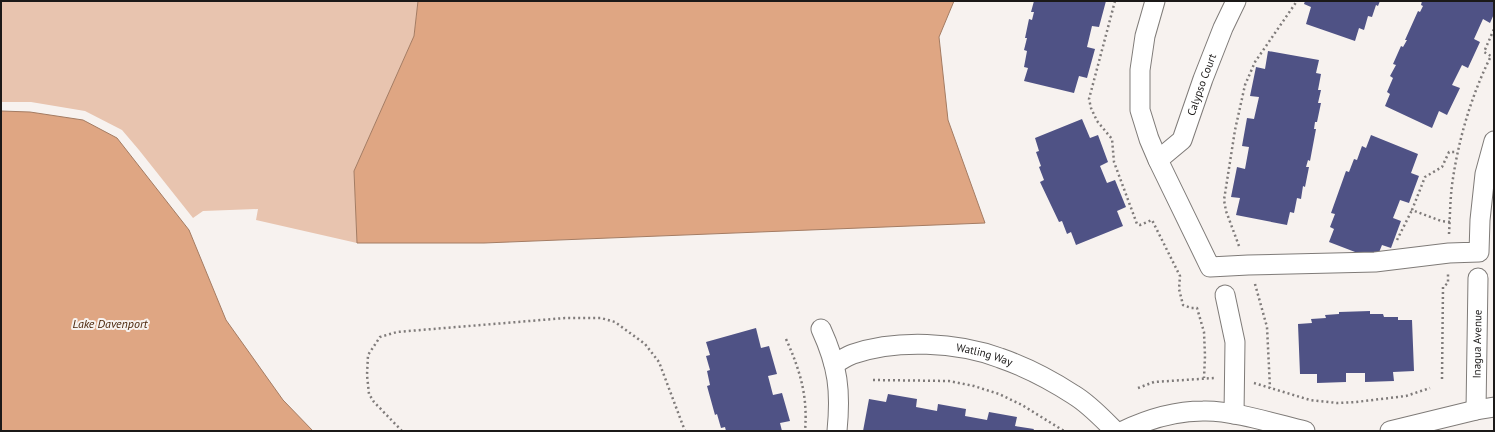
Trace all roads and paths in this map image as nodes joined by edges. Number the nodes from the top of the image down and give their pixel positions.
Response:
1 (1115, 1) edge
2 (1154, 1) edge
3 (1236, 1) edge
4 (1292, 1) edge
5 (1297, 2) edge
6 (1494, 29) edge
7 (1494, 141) edge
8 (1457, 152) junction
9 (1158, 160) junction
10 (1412, 210) junction
11 (1450, 222) junction
12 (1395, 245) dead end
13 (1240, 248) dead end
14 (1449, 253) junction
15 (1478, 278) dead end
16 (1254, 280) dead end
17 (1225, 295) dead end
18 (821, 329) dead end
19 (786, 339) dead end
20 (834, 364) junction
21 (1204, 378) junction
22 (1217, 378) dead end
23 (1442, 379) dead end
24 (873, 380) dead end
25 (1249, 382) dead end
26 (1138, 388) dead end
27 (1270, 388) junction
28 (1430, 388) dead end
29 (1485, 409) edge
30 (1234, 414) junction
31 (402, 431) edge
32 (685, 431) edge
33 (805, 431) edge
34 (837, 431) edge
35 (1064, 431) edge
36 (1115, 431) edge
37 (1123, 431) edge
38 (1305, 431) edge
39 (1390, 431) edge

1 - 21 path
2 - 9 street
3 - 9 street, Calypso Court
4 - 5 path
5 - 13 path
6 - 8 path
7 - 14 street
8 - 10 path
8 - 11 path
9 - 14 street
10 - 11 path
10 - 12 path
11 - 14 path
14 - 23 path
15 - 29 street, Inagua Avenue
16 - 27 path
17 - 30 street
18 - 20 street
19 - 33 path
20 - 34 street
20 - 36 street, Watling Way
21 - 22 path
21 - 26 path
24 - 35 path
25 - 27 path
27 - 28 path
29 - 39 street
30 - 37 street
30 - 38 street
31 - 32 path

